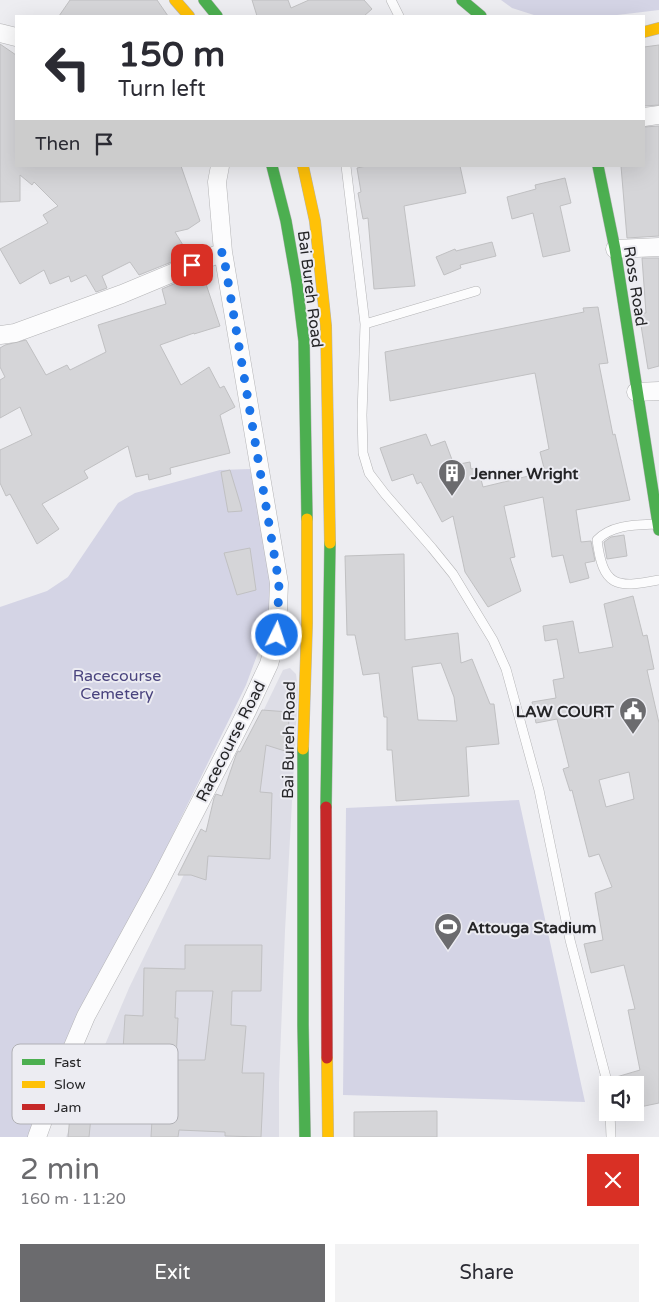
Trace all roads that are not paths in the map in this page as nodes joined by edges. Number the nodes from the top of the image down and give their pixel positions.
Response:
1 (175, 0) edge
2 (204, 0) edge
3 (391, 0) edge
4 (462, 0) edge
5 (188, 15) edge
6 (216, 15) edge
7 (399, 15) edge
8 (480, 15) edge
9 (659, 28) edge
10 (645, 32) edge
11 (0, 33) edge
12 (15, 37) edge
13 (659, 115) edge
14 (645, 117) edge
15 (220, 167) edge
16 (272, 167) edge
17 (302, 167) edge
18 (346, 167) edge
19 (598, 167) edge
20 (659, 248) edge
21 (615, 249) junction
22 (223, 252) junction
23 (476, 291) dead end
24 (364, 324) junction
25 (0, 335) edge
26 (659, 391) edge
27 (636, 392) junction
28 (658, 527) edge
29 (659, 580) edge
30 (74, 1044) edge
31 (606, 1076) edge
32 (610, 1121) edge
33 (42, 1124) edge
34 (37, 1137) edge
35 (304, 1137) edge
36 (328, 1137) edge
37 (611, 1137) edge

1 - 5 main road
2 - 6 main road
3 - 7 lane
4 - 8 main road
9 - 10 main road
11 - 12 street
13 - 14 street
15 - 22 street, Racecourse Road
16 - 35 main road, Bai Bureh Road
17 - 36 main road
18 - 24 lane
19 - 21 main road, Ross Road
20 - 21 street
21 - 27 main road, Ross Road
22 - 25 street
22 - 30 street, Racecourse Road
23 - 24 lane
24 - 31 lane
26 - 27 street
27 - 28 main road, Ross Road
28 - 29 lane
32 - 37 lane
33 - 34 street, Racecourse Road

